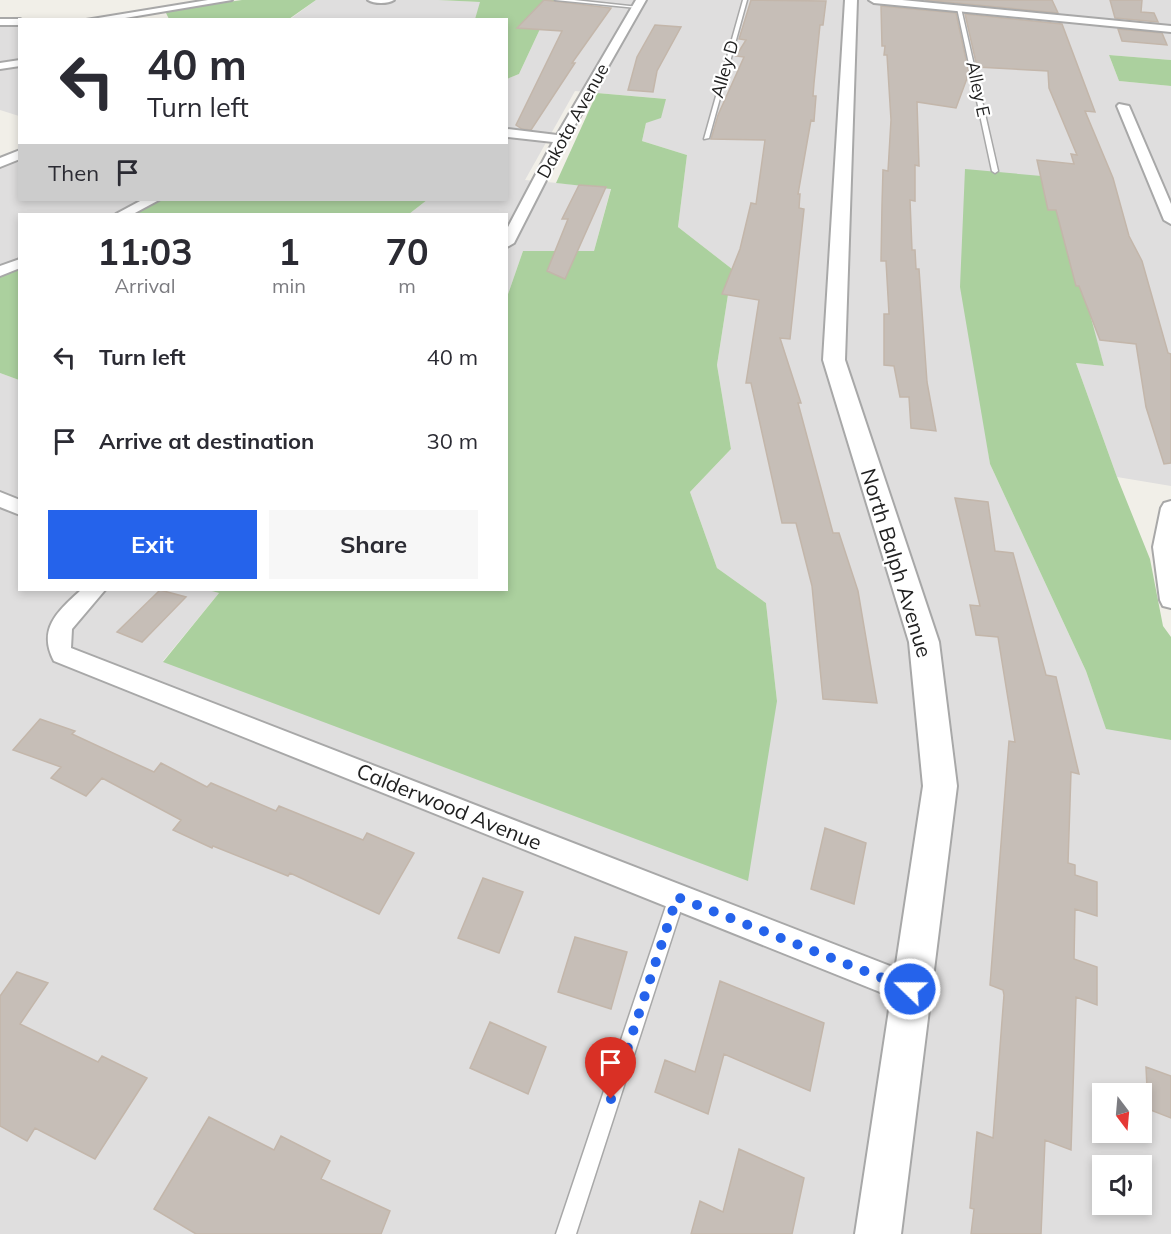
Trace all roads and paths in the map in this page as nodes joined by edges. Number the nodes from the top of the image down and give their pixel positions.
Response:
1 (226, 0) edge
2 (373, 0) edge
3 (557, 0) edge
4 (744, 0) edge
5 (851, 0) edge
6 (874, 0) edge
7 (388, 1) edge
8 (639, 3) edge
9 (959, 9) junction
10 (104, 18) edge
11 (0, 22) edge
12 (18, 22) edge
13 (1171, 29) edge
14 (18, 63) edge
15 (0, 66) edge
16 (1123, 106) dead end
17 (508, 133) edge
18 (706, 138) dead end
19 (561, 139) junction
20 (18, 155) edge
21 (0, 163) edge
22 (995, 171) dead end
23 (150, 201) edge
24 (125, 213) edge
25 (1171, 220) edge
26 (508, 241) edge
27 (18, 264) edge
28 (0, 271) edge
29 (0, 499) edge
30 (18, 507) edge
31 (1171, 508) edge
32 (93, 591) edge
33 (1171, 600) edge
34 (677, 897) junction
35 (910, 989) junction
36 (566, 1234) edge
37 (878, 1234) edge

1 - 10 street
2 - 7 street
3 - 8 lane
4 - 18 lane, Alley D
5 - 35 street, North Balph Avenue
6 - 9 street
8 - 19 street, Dakota Avenue
9 - 13 street
9 - 22 lane, Alley E
11 - 12 street
14 - 15 street
16 - 25 street
17 - 19 street
19 - 26 street, Dakota Avenue
20 - 21 street
23 - 24 street
27 - 28 street
29 - 30 street
31 - 33 street
32 - 34 street, Calderwood Avenue
34 - 35 street, Calderwood Avenue
34 - 36 lane
35 - 37 street, North Balph Avenue

